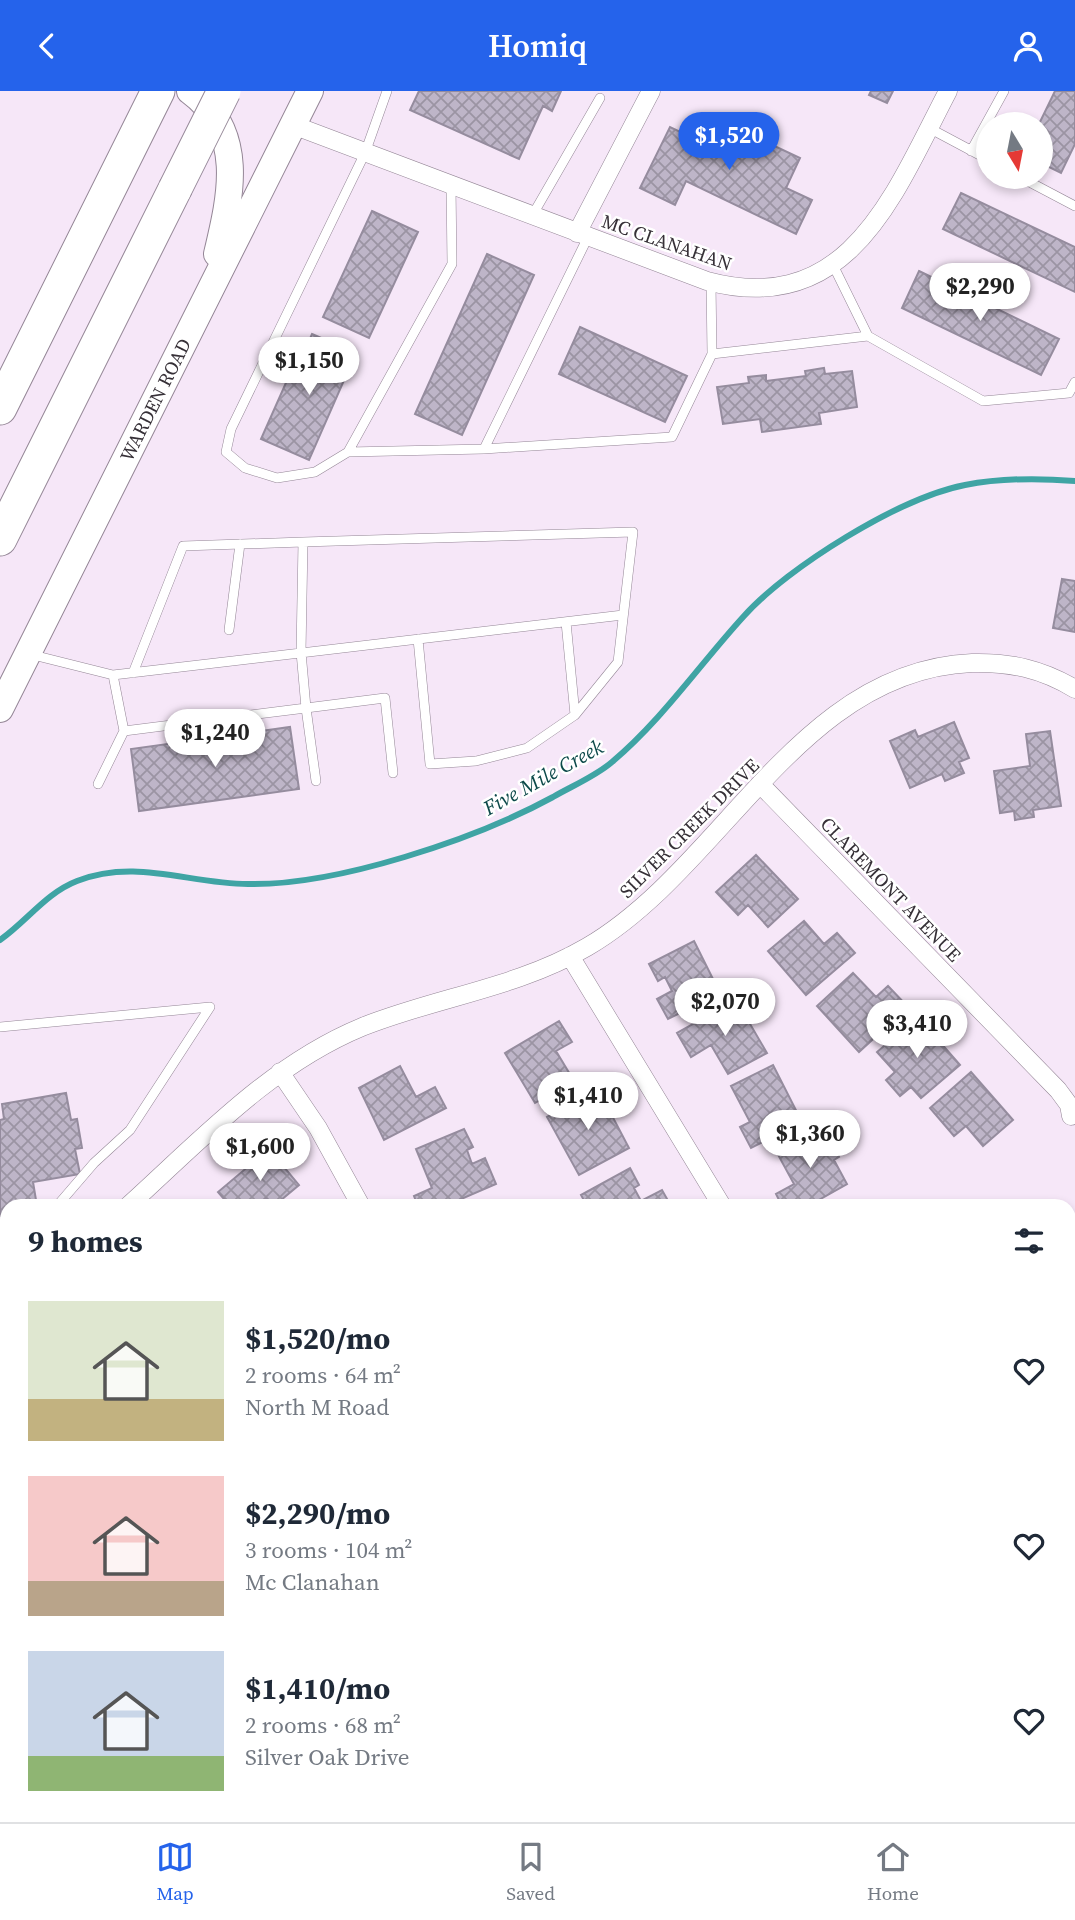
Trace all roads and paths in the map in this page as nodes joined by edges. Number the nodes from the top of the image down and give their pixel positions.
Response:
1 (158, 91) edge
2 (190, 91) edge
3 (224, 91) edge
4 (310, 91) edge
5 (387, 91) edge
6 (651, 91) edge
7 (948, 91) edge
8 (1004, 91) edge
9 (600, 99) dead end
10 (293, 125) junction
11 (929, 128) junction
12 (971, 151) junction
13 (365, 153) junction
14 (976, 154) edge
15 (451, 185) junction
16 (1043, 189) edge
17 (1075, 206) edge
18 (532, 216) junction
19 (582, 235) junction
20 (833, 265) junction
21 (711, 283) junction
22 (205, 300) junction
23 (867, 336) junction
24 (712, 354) junction
25 (1075, 382) edge
26 (0, 408) edge
27 (484, 449) junction
28 (348, 452) junction
29 (0, 539) edge
30 (303, 542) junction
31 (240, 544) junction
32 (623, 615) junction
33 (566, 622) junction
34 (229, 630) dead end
35 (418, 639) junction
36 (301, 652) junction
37 (28, 654) junction
38 (133, 673) junction
39 (113, 675) junction
40 (1075, 688) edge
41 (306, 708) junction
42 (0, 709) edge
43 (575, 715) junction
44 (124, 731) junction
45 (393, 773) dead end
46 (316, 781) dead end
47 (98, 784) dead end
48 (761, 786) junction
49 (570, 956) junction
50 (0, 1027) edge
51 (280, 1072) junction
52 (1071, 1116) dead end
53 (63, 1199) edge
54 (136, 1199) edge
55 (357, 1199) edge
56 (718, 1199) edge

1 - 26 highway
2 - 22 main road
3 - 29 highway, bridge
4 - 10 main road, WARDEN ROAD
5 - 13 lane
6 - 19 street
7 - 11 street, MC CLANAHAN
8 - 12 lane
9 - 18 lane
10 - 13 street, MC CLANAHAN
10 - 22 main road, WARDEN ROAD
11 - 12 lane
11 - 20 street, MC CLANAHAN
12 - 14 lane
13 - 15 street, MC CLANAHAN
13 - 28 lane
15 - 18 street, MC CLANAHAN
15 - 28 lane
16 - 17 lane
18 - 19 street, MC CLANAHAN
19 - 21 street, MC CLANAHAN
19 - 27 lane
20 - 21 street, MC CLANAHAN
20 - 23 lane
21 - 24 lane
22 - 37 main road, WARDEN ROAD
23 - 24 lane
23 - 25 lane
24 - 27 lane
27 - 28 lane
30 - 31 lane
30 - 32 lane
30 - 36 lane
31 - 34 lane
31 - 38 lane
32 - 33 lane
32 - 43 lane
33 - 35 lane
33 - 43 lane
35 - 36 lane
35 - 43 lane
36 - 38 lane
36 - 41 lane
37 - 39 lane
37 - 42 main road, WARDEN ROAD
38 - 39 lane
39 - 44 lane
40 - 48 street, SILVER CREEK DRIVE
41 - 44 lane
41 - 45 lane
41 - 46 lane
44 - 47 lane
48 - 49 street, SILVER CREEK DRIVE
48 - 52 street, CLAREMONT AVENUE
49 - 51 street, SILVER CREEK DRIVE
49 - 56 street
50 - 53 lane
51 - 54 street, SILVER CREEK DRIVE
51 - 55 street

